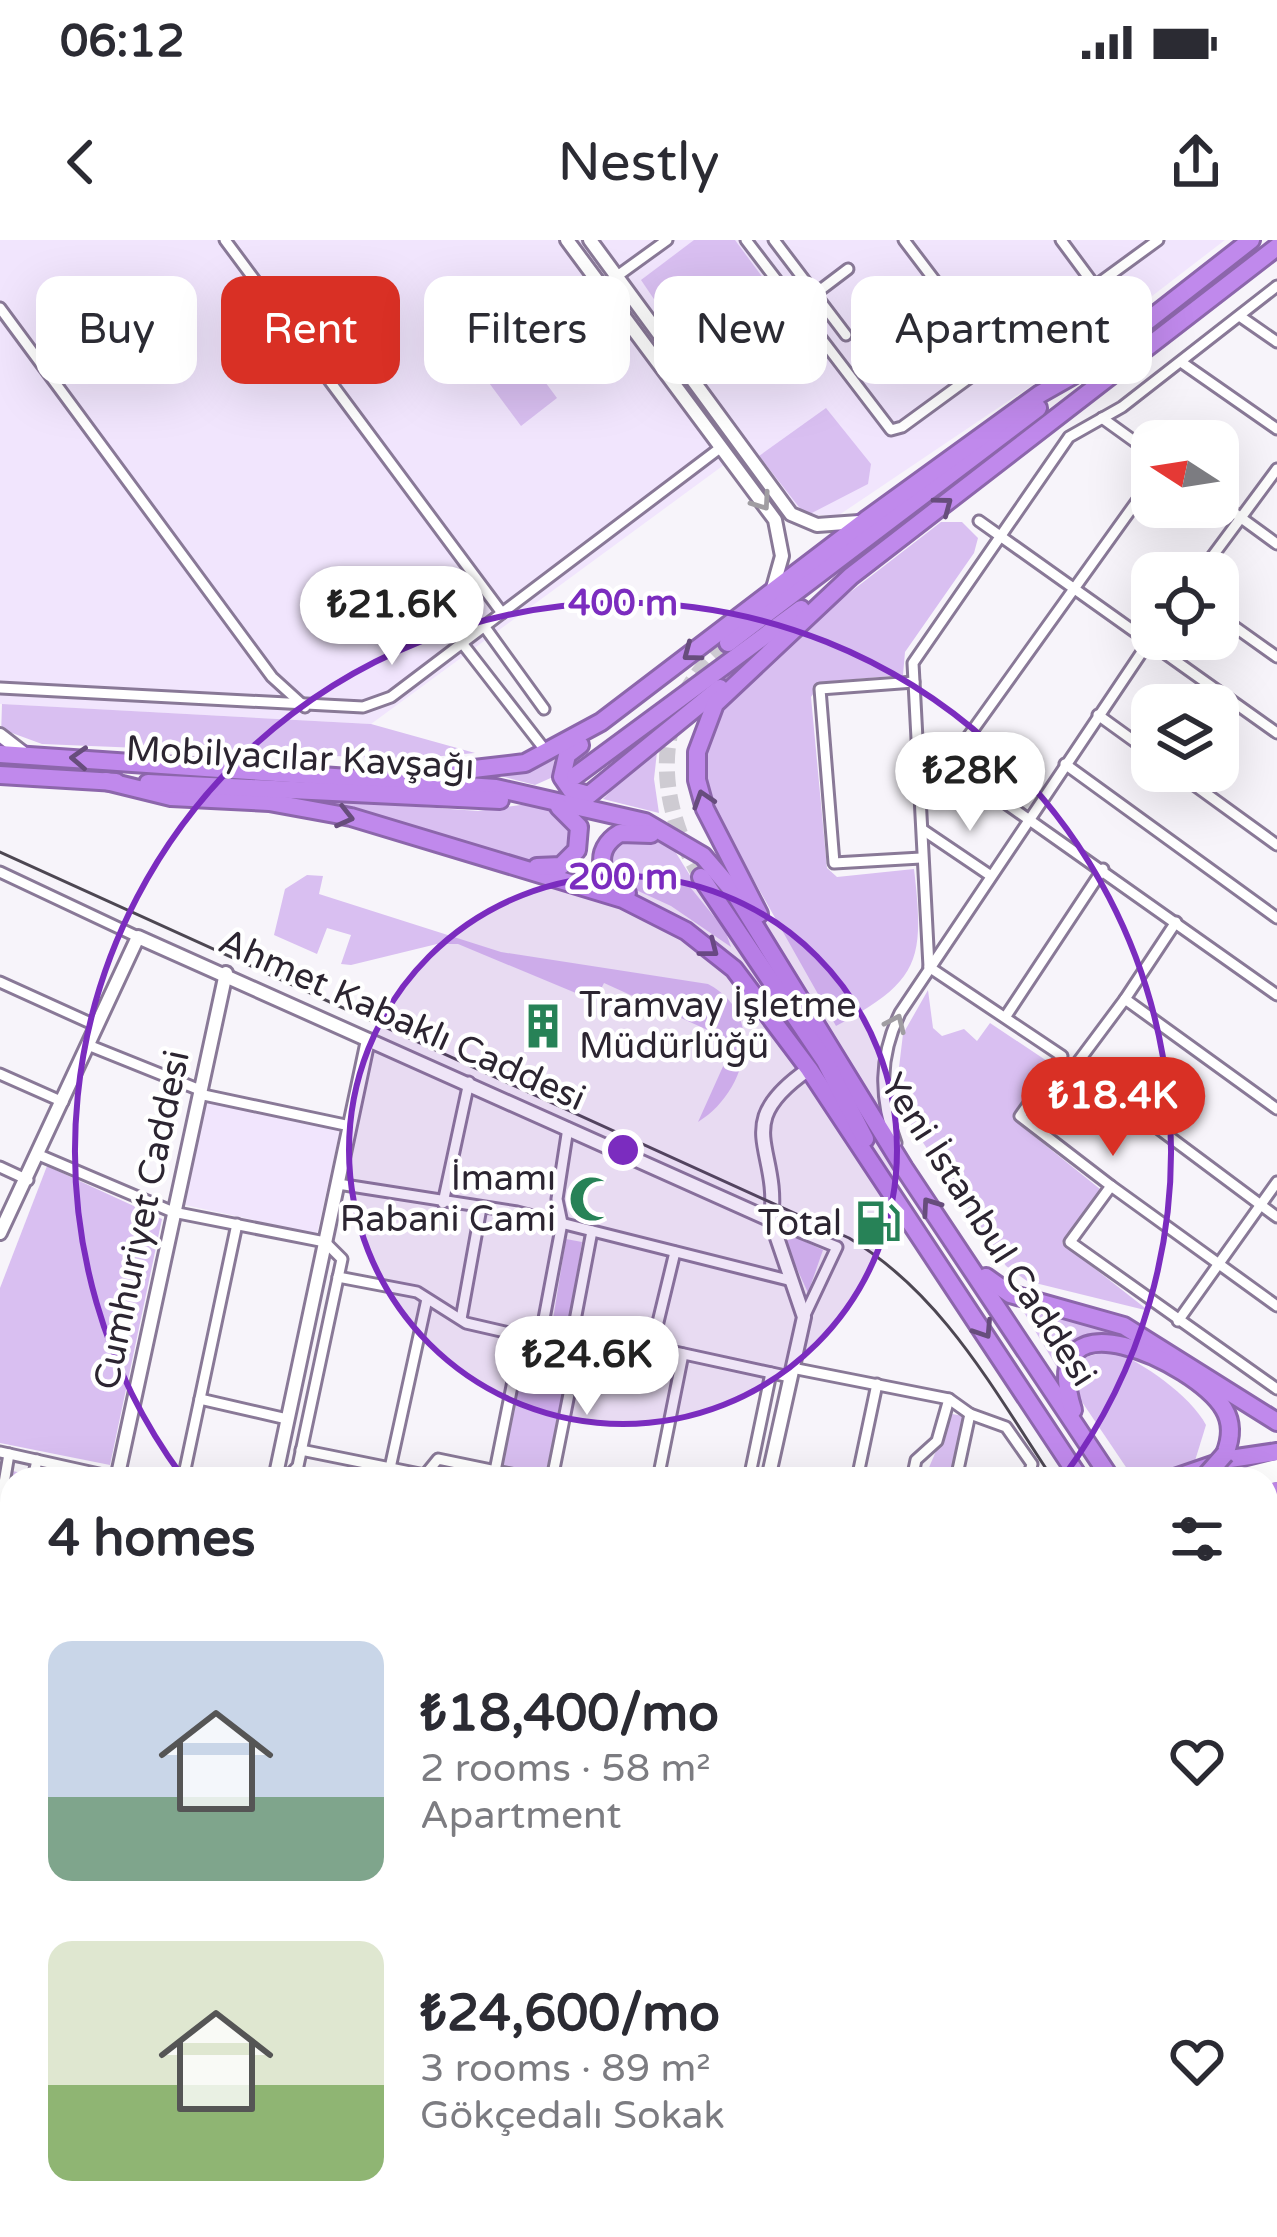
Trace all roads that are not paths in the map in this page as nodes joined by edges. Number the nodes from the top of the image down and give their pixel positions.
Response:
1 (224, 240) edge
2 (567, 240) edge
3 (590, 240) edge
4 (667, 240) edge
5 (746, 240) edge
6 (774, 240) edge
7 (904, 240) edge
8 (1061, 240) edge
9 (1158, 240) edge
10 (1251, 240) edge
11 (1277, 247) edge
12 (848, 268) dead end
13 (594, 276) edge
14 (617, 276) edge
15 (619, 276) edge
16 (801, 276) edge
17 (931, 276) edge
18 (1088, 276) edge
19 (1109, 276) edge
20 (827, 285) edge
21 (1277, 286) edge
22 (630, 293) edge
23 (0, 308) edge
24 (827, 309) edge
25 (1241, 317) junction
26 (1152, 318) edge
27 (630, 325) edge
28 (846, 334) dead end
29 (1277, 342) edge
30 (1181, 362) junction
31 (851, 378) edge
32 (856, 384) edge
33 (962, 384) edge
34 (1058, 384) edge
35 (1067, 384) edge
36 (1102, 418) junction
37 (1277, 429) edge
38 (1131, 439) edge
39 (720, 448) junction
40 (1277, 469) edge
41 (1131, 510) edge
42 (1241, 518) junction
43 (866, 520) junction
44 (979, 521) dead end
45 (1001, 536) junction
46 (1277, 544) edge
47 (1216, 552) edge
48 (851, 576) junction
49 (1077, 586) junction
50 (771, 592) junction
51 (502, 613) junction
52 (1131, 624) edge
53 (484, 626) junction
54 (1239, 630) edge
55 (462, 643) junction
56 (728, 643) tunnel mouth
57 (767, 652) junction
58 (1277, 657) edge
59 (1136, 660) edge
60 (1180, 660) edge
61 (914, 682) junction
62 (0, 688) edge
63 (305, 707) junction
64 (544, 709) dead end
65 (1098, 715) junction
66 (601, 722) junction
67 (1277, 733) edge
68 (0, 735) edge
69 (1131, 739) edge
70 (918, 742) junction
71 (0, 754) edge
72 (549, 754) junction
73 (28, 755) junction
74 (950, 763) junction
75 (1065, 764) junction
76 (0, 775) edge
77 (363, 776) junction
78 (575, 776) dead end
79 (106, 781) junction
80 (1204, 792) edge
81 (507, 796) junction
82 (922, 801) junction
83 (1030, 816) junction
84 (923, 830) junction
85 (686, 845) junction
86 (1277, 845) edge
87 (483, 857) junction
88 (921, 858) junction
89 (1103, 869) junction
90 (0, 872) edge
91 (991, 876) junction
92 (701, 877) tunnel mouth
93 (1277, 918) edge
94 (666, 919) junction
95 (1176, 922) junction
96 (138, 937) junction
97 (929, 967) junction
98 (226, 974) junction
99 (0, 982) edge
100 (1277, 995) edge
101 (1125, 998) junction
102 (812, 1016) junction
103 (1006, 1016) junction
104 (97, 1026) junction
105 (368, 1040) junction
106 (88, 1045) junction
107 (1062, 1056) junction
108 (1076, 1066) junction
109 (809, 1069) junction
110 (0, 1074) edge
111 (469, 1082) junction
112 (200, 1092) junction
113 (63, 1102) junction
114 (1277, 1108) edge
115 (350, 1126) junction
116 (568, 1128) junction
117 (39, 1155) junction
118 (875, 1161) junction
119 (0, 1168) edge
120 (904, 1168) junction
121 (28, 1180) junction
122 (1277, 1182) edge
123 (338, 1184) junction
124 (1111, 1186) junction
125 (443, 1203) junction
126 (1261, 1205) junction
127 (482, 1208) junction
128 (173, 1212) junction
129 (1277, 1217) edge
130 (771, 1220) junction
131 (562, 1223) junction
132 (236, 1224) junction
133 (592, 1231) junction
134 (0, 1234) edge
135 (326, 1242) junction
136 (675, 1252) junction
137 (968, 1260) junction
138 (1219, 1264) junction
139 (338, 1277) junction
140 (792, 1281) junction
141 (427, 1299) junction
142 (1277, 1306) edge
143 (804, 1317) junction
144 (460, 1319) junction
145 (1178, 1321) junction
146 (521, 1336) junction
147 (540, 1340) junction
148 (652, 1347) junction
149 (574, 1348) junction
150 (683, 1354) junction
151 (791, 1372) junction
152 (771, 1373) junction
153 (877, 1384) junction
154 (1277, 1389) edge
155 (200, 1399) junction
156 (949, 1399) junction
157 (970, 1414) junction
158 (287, 1419) junction
159 (1277, 1422) edge
160 (1081, 1434) junction
161 (301, 1450) junction
162 (1277, 1452) edge
163 (5, 1453) edge
164 (37, 1460) junction
165 (36, 1467) edge
166 (68, 1467) edge
167 (119, 1467) edge
168 (186, 1467) edge
169 (277, 1467) edge
170 (292, 1467) edge
171 (385, 1467) edge
172 (390, 1467) edge
173 (432, 1467) edge
174 (476, 1467) edge
175 (496, 1467) edge
176 (554, 1467) edge
177 (660, 1467) edge
178 (751, 1467) edge
179 (771, 1467) edge
180 (860, 1467) edge
181 (915, 1467) edge
182 (959, 1467) edge
183 (1030, 1467) edge
184 (1072, 1467) edge
185 (1103, 1467) edge
186 (1208, 1467) edge
187 (1214, 1467) edge

1 - 51 street
2 - 13 street
3 - 14 street
4 - 15 street
5 - 31 street
6 - 16 street
7 - 17 street
8 - 18 street
9 - 19 street
10 - 26 highway
48 -> 11 highway
12 - 20 street
21 - 25 street
22 - 43 street
23 - 63 street
24 - 28 street
25 - 29 street
25 - 30 street
27 - 39 street
30 - 36 street
30 - 37 street
32 - 33 street
34 - 43 highway, Mobilyacılar Kavşağı
35 - 56 highway
36 - 38 street
36 - 45 street
39 -> 50 street
39 - 51 street
40 - 42 street
41 - 49 street
42 - 46 street
42 - 47 street
43 - 50 highway, Mobilyacılar Kavşağı
44 - 45 street
45 - 49 street
45 - 61 street
48 - 57 highway
48 - 78 highway
49 - 52 street
49 - 74 street
50 -> 66 highway, Mobilyacılar Kavşağı
51 - 53 street
53 - 55 street
53 - 64 street
54 - 58 street
55 - 63 street
55 - 72 street
57 - 66 highway
102 -> 57 highway
59 - 65 street
60 - 67 street
61 - 70 street
61 - 88 street
62 - 63 street
65 - 69 street
65 - 75 street
66 - 72 highway, Mobilyacılar Kavşağı
68 - 73 street
70 - 74 street
70 - 82 street
71 - 73 highway
72 - 77 highway, Mobilyacılar Kavşağı
77 -> 73 highway
74 - 82 street
74 - 83 street
75 - 83 street
75 - 93 street
76 - 79 highway
77 - 81 highway, Mobilyacılar Kavşağı
79 - 81 highway, Mobilyacılar Kavşağı
79 -> 87 highway, Mobilyacılar Kavşağı
80 - 86 street
81 - 85 highway, Mobilyacılar Kavşağı
81 - 87 highway
82 - 84 street
83 - 89 street
83 - 91 street
84 - 88 street
84 - 91 street
85 - 94 highway
85 - 102 highway, Mobilyacılar Kavşağı
87 - 94 highway, Mobilyacılar Kavşağı
88 - 97 street
89 - 95 street
89 - 103 street
90 - 96 street
91 - 97 street
92 - 118 highway
94 -> 109 highway, Mobilyacılar Kavşağı
95 - 100 street
95 - 101 street
96 - 98 street, Ahmet Kabaklı Caddesi
96 - 104 street
97 - 103 street
120 -> 97 street
98 - 105 street, Ahmet Kabaklı Caddesi
98 - 112 street, Cumhuriyet Caddesi
99 - 104 street
101 - 108 street
101 - 114 street
102 - 120 highway, Yeni İstanbul Caddesi
103 - 107 street
104 - 106 street
105 - 111 street, Ahmet Kabaklı Caddesi
105 - 115 street
106 - 112 street
106 - 113 street
107 - 108 street
107 - 124 street
108 - 126 street
109 - 118 highway, Mobilyacılar Kavşağı
109 - 130 street
110 - 113 street
111 - 116 street, Ahmet Kabaklı Caddesi
111 - 125 street
112 - 115 street
112 - 128 street, Cumhuriyet Caddesi
113 - 117 street
115 - 123 street
116 - 130 street, Ahmet Kabaklı Caddesi
116 - 131 street
117 - 121 street
117 - 128 street
118 -> 184 highway, Yeni İstanbul Caddesi
119 - 121 street
137 -> 120 highway, Yeni İstanbul Caddesi
121 - 134 street
122 - 126 street
123 - 125 street
123 - 135 street
124 - 138 street
124 - 145 street
125 - 127 street
126 - 129 street
126 - 138 street
127 - 131 street
127 - 144 street
128 - 132 street
128 - 167 street, Cumhuriyet Caddesi
130 - 140 street
130 - 143 street
131 - 133 street
131 - 147 street
132 - 135 street
132 - 155 street
133 - 136 street
133 - 149 street
135 - 139 street
135 - 158 street
136 - 140 street
136 - 148 street
137 - 159 highway
137 - 160 highway, Yeni İstanbul Caddesi
138 - 142 street
138 - 145 street
139 - 141 street
139 - 161 street
140 - 143 street
141 - 144 street
141 - 172 street
143 - 151 street
144 - 146 street
145 - 154 street
146 - 147 street
146 - 175 street
147 - 149 street
148 - 149 street
148 - 150 street
149 - 176 street
150 - 152 street
150 - 177 street
151 - 152 street
151 - 153 street
151 - 179 street
152 - 178 street
153 - 156 street
153 - 180 street
155 - 158 street
155 - 168 street
156 - 157 street
156 - 181 street
157 - 182 street
157 - 183 street
158 - 169 street
160 - 185 highway, Yeni İstanbul Caddesi
160 - 187 highway, bridge
161 - 170 street
161 - 171 street
162 - 186 highway
163 - 164 street
164 - 165 street
164 - 166 street
173 - 174 street

